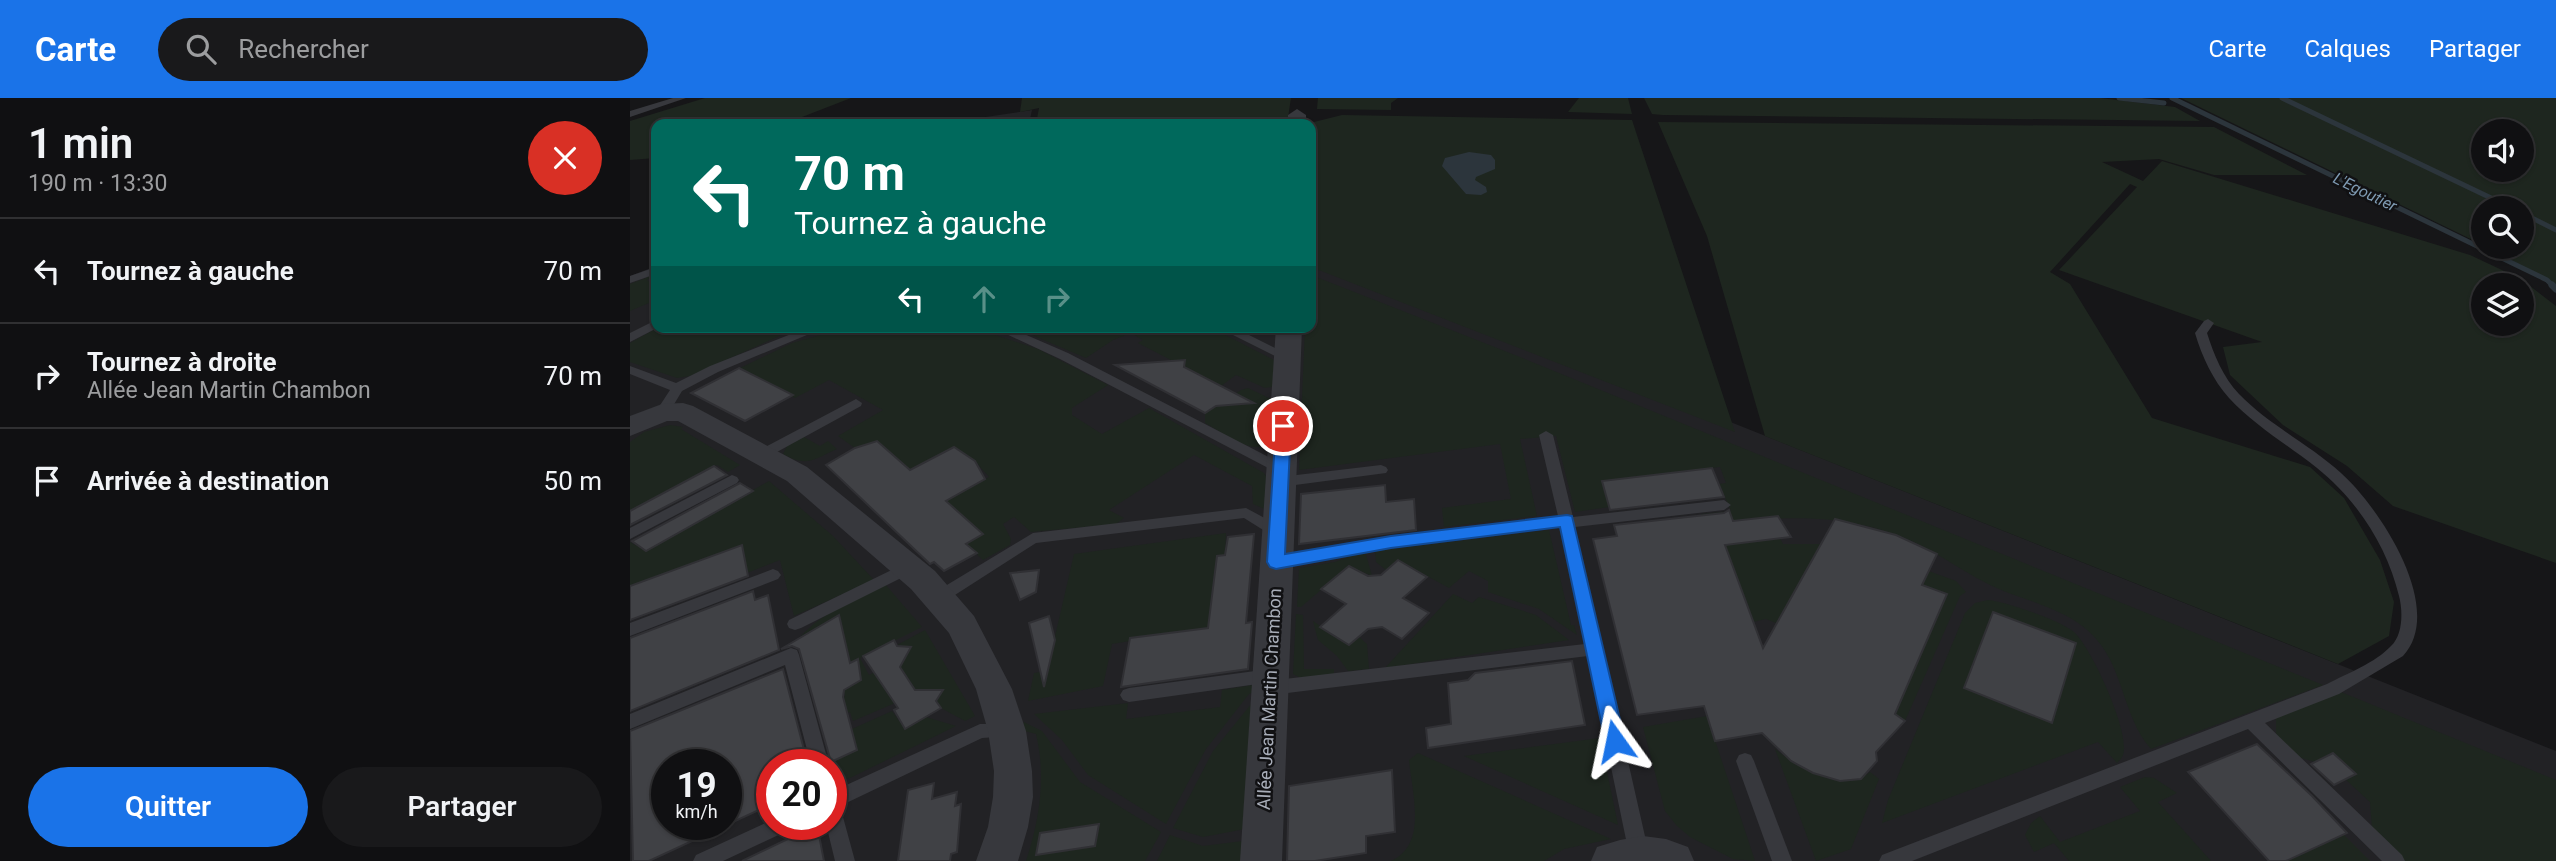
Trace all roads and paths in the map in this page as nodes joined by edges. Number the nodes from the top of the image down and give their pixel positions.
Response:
1 (682, 98) edge
2 (630, 114) edge
3 (651, 272) edge
4 (630, 280) edge
5 (2208, 323) dead end
6 (651, 327) edge
7 (805, 333) edge
8 (1011, 333) edge
9 (1249, 333) edge
10 (630, 338) edge
11 (1288, 342) edge
12 (630, 370) edge
13 (670, 401) junction
14 (856, 403) dead end
15 (630, 427) edge
16 (1546, 435) dead end
17 (761, 455) junction
18 (1381, 471) dead end
19 (1281, 475) junction
20 (732, 480) dead end
21 (1724, 505) dead end
22 (1567, 522) junction
23 (630, 534) edge
24 (1277, 547) junction
25 (908, 568) junction
26 (773, 575) dead end
27 (938, 598) junction
28 (795, 624) dead end
29 (630, 630) edge
30 (1595, 649) junction
31 (1270, 682) junction
32 (1129, 695) dead end
33 (2251, 721) junction
34 (630, 722) edge
35 (1007, 731) junction
36 (816, 749) edge
37 (1745, 761) dead end
38 (847, 796) edge
39 (756, 836) edge
40 (840, 840) edge
41 (1641, 859) edge
42 (703, 861) edge
43 (845, 861) edge
44 (997, 861) edge
45 (1261, 861) edge
46 (1782, 861) edge
47 (1889, 861) edge
48 (2395, 861) edge

1 - 2 lane
3 - 4 lane
5 - 33 lane
6 - 10 lane
7 - 13 lane
8 - 19 lane
9 - 11 lane
11 - 19 street, Allée Jean Martin Chambon
12 - 13 lane
13 - 15 street
13 - 17 street
14 - 17 lane
16 - 22 lane
17 - 25 street
18 - 19 lane
19 - 24 street, Allée Jean Martin Chambon
20 - 23 lane
21 - 22 lane
22 - 24 lane
22 - 30 lane
24 - 27 lane
24 - 31 street, Allée Jean Martin Chambon
25 - 27 street
25 - 28 lane
26 - 29 lane
27 - 35 street
30 - 31 lane
30 - 41 lane
31 - 32 lane
31 - 45 street, Allée Jean Martin Chambon
33 - 47 lane
33 - 48 lane
34 - 36 lane
35 - 38 lane
35 - 44 street
37 - 46 lane
39 - 42 lane
40 - 43 lane

